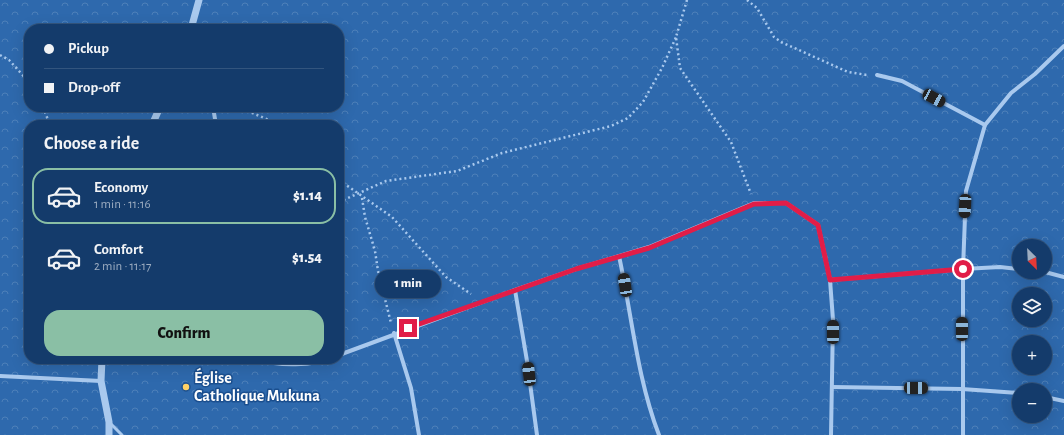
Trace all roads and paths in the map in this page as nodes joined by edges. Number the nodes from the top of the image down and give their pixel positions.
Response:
1 (199, 0) edge
2 (687, 0) edge
3 (747, 0) edge
4 (192, 24) edge
5 (677, 35) junction
6 (1064, 46) edge
7 (0, 55) edge
8 (877, 75) joint
9 (24, 76) edge
10 (250, 112) edge
11 (269, 120) edge
12 (985, 125) junction
13 (344, 184) edge
14 (357, 194) junction
15 (362, 197) junction
16 (344, 200) edge
17 (754, 204) junction
18 (619, 256) junction
19 (1012, 268) edge
20 (963, 269) junction
21 (1052, 274) edge
22 (1064, 277) edge
23 (830, 280) junction
24 (515, 290) junction
25 (483, 301) junction
26 (394, 333) junction
27 (344, 353) edge
28 (102, 364) edge
29 (0, 376) edge
30 (101, 381) junction
31 (832, 387) junction
32 (962, 389) junction
33 (1012, 392) edge
34 (1052, 398) edge
35 (1064, 401) edge
36 (109, 422) junction
37 (109, 435) edge
38 (122, 435) edge
39 (419, 435) edge
40 (537, 435) edge
41 (659, 435) edge
42 (831, 435) edge
43 (963, 435) edge

1 - 4 street
2 - 5 path
3 - 8 path
5 - 14 path
5 - 17 path
6 - 12 street
7 - 9 path
8 - 12 street
10 - 11 path
12 - 20 street
13 - 14 path
14 - 15 path
14 - 16 path
15 - 25 path
15 - 26 path
17 - 18 street
17 - 23 street
18 - 24 street
18 - 41 street
19 - 20 street
20 - 23 street
20 - 32 street
21 - 22 street
23 - 31 street
24 - 25 street
24 - 40 street
25 - 26 street
26 - 27 street
26 - 39 street
28 - 30 street
29 - 30 street
30 - 36 street
31 - 32 street
31 - 42 street
32 - 33 street
32 - 43 street
34 - 35 street
36 - 37 street
36 - 38 lane

